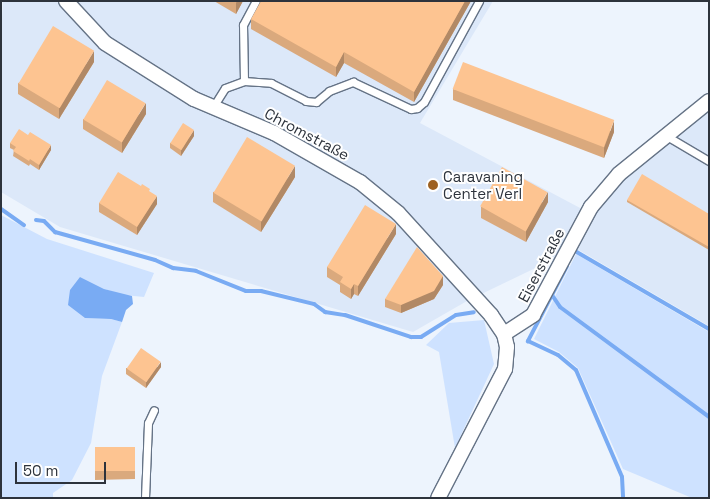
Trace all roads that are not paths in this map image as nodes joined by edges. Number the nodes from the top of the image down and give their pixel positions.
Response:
1 (66, 1) edge
2 (256, 1) edge
3 (479, 1) edge
4 (244, 81) junction
5 (709, 101) edge
6 (213, 107) junction
7 (665, 135) junction
8 (709, 161) edge
9 (504, 334) junction
10 (154, 410) dead end
11 (145, 498) edge
12 (438, 498) edge

1 - 6 street, Chromstraße
2 - 4 lane
3 - 4 lane
4 - 6 lane
5 - 7 street, Eiserstraße
6 - 9 street, Chromstraße
7 - 8 lane
7 - 9 street, Eiserstraße
9 - 12 street
10 - 11 lane

